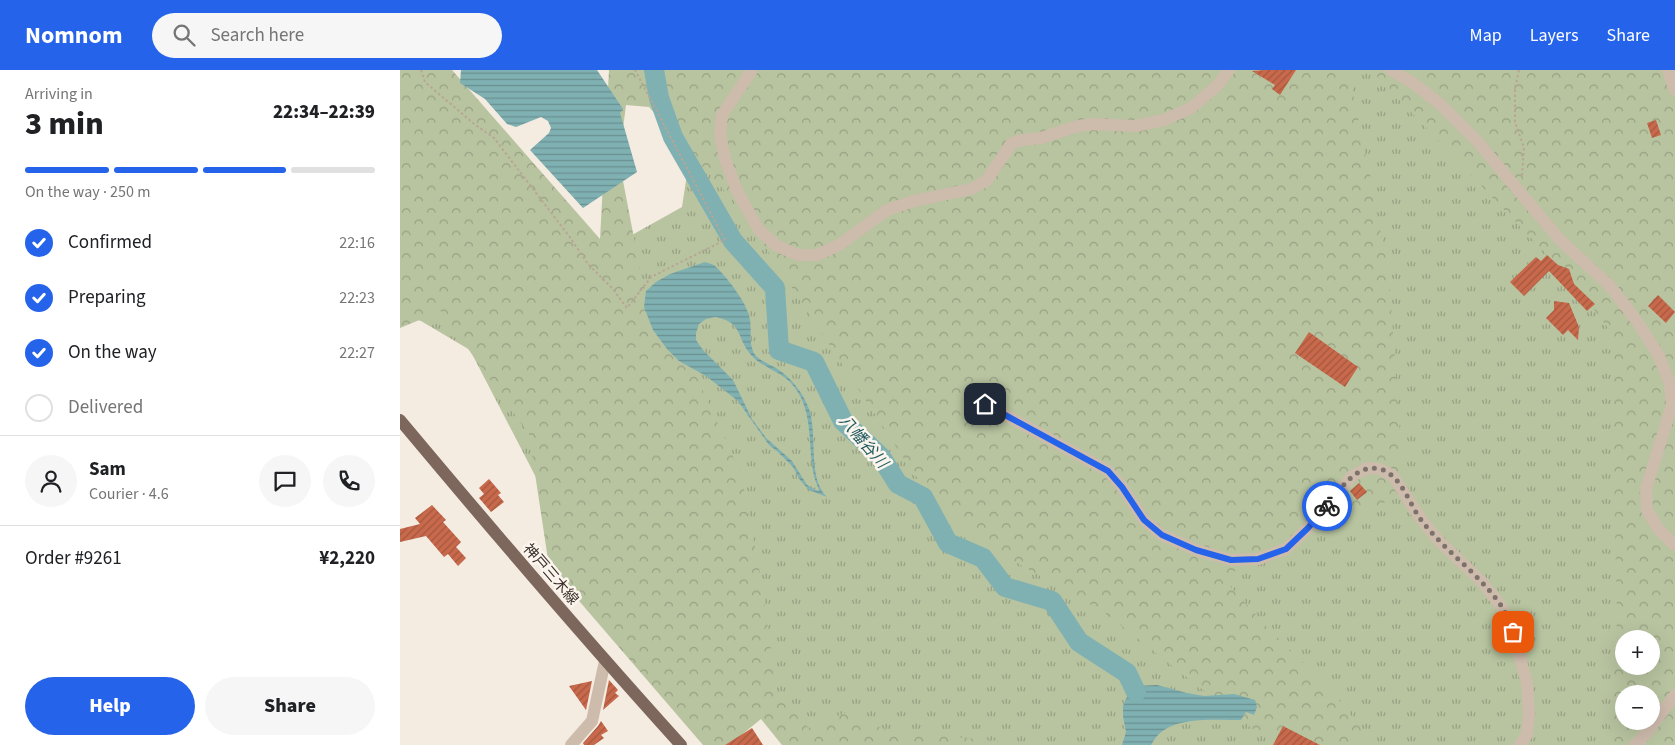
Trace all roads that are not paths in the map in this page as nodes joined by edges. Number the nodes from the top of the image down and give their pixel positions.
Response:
1 (752, 70) edge
2 (1229, 70) edge
3 (1391, 70) edge
4 (1668, 70) edge
5 (1675, 90) edge
6 (985, 404) dead end
7 (400, 420) edge
8 (1670, 431) edge
9 (1675, 545) edge
10 (605, 661) junction
11 (1675, 695) edge
12 (570, 745) edge
13 (681, 745) edge
14 (1520, 745) edge
15 (1635, 745) edge

1 - 2 street
3 - 8 street
4 - 5 street
6 - 14 street
7 - 10 main road, 神戸三木線
8 - 9 street
10 - 12 street
10 - 13 main road, 神戸三木線
11 - 15 street

